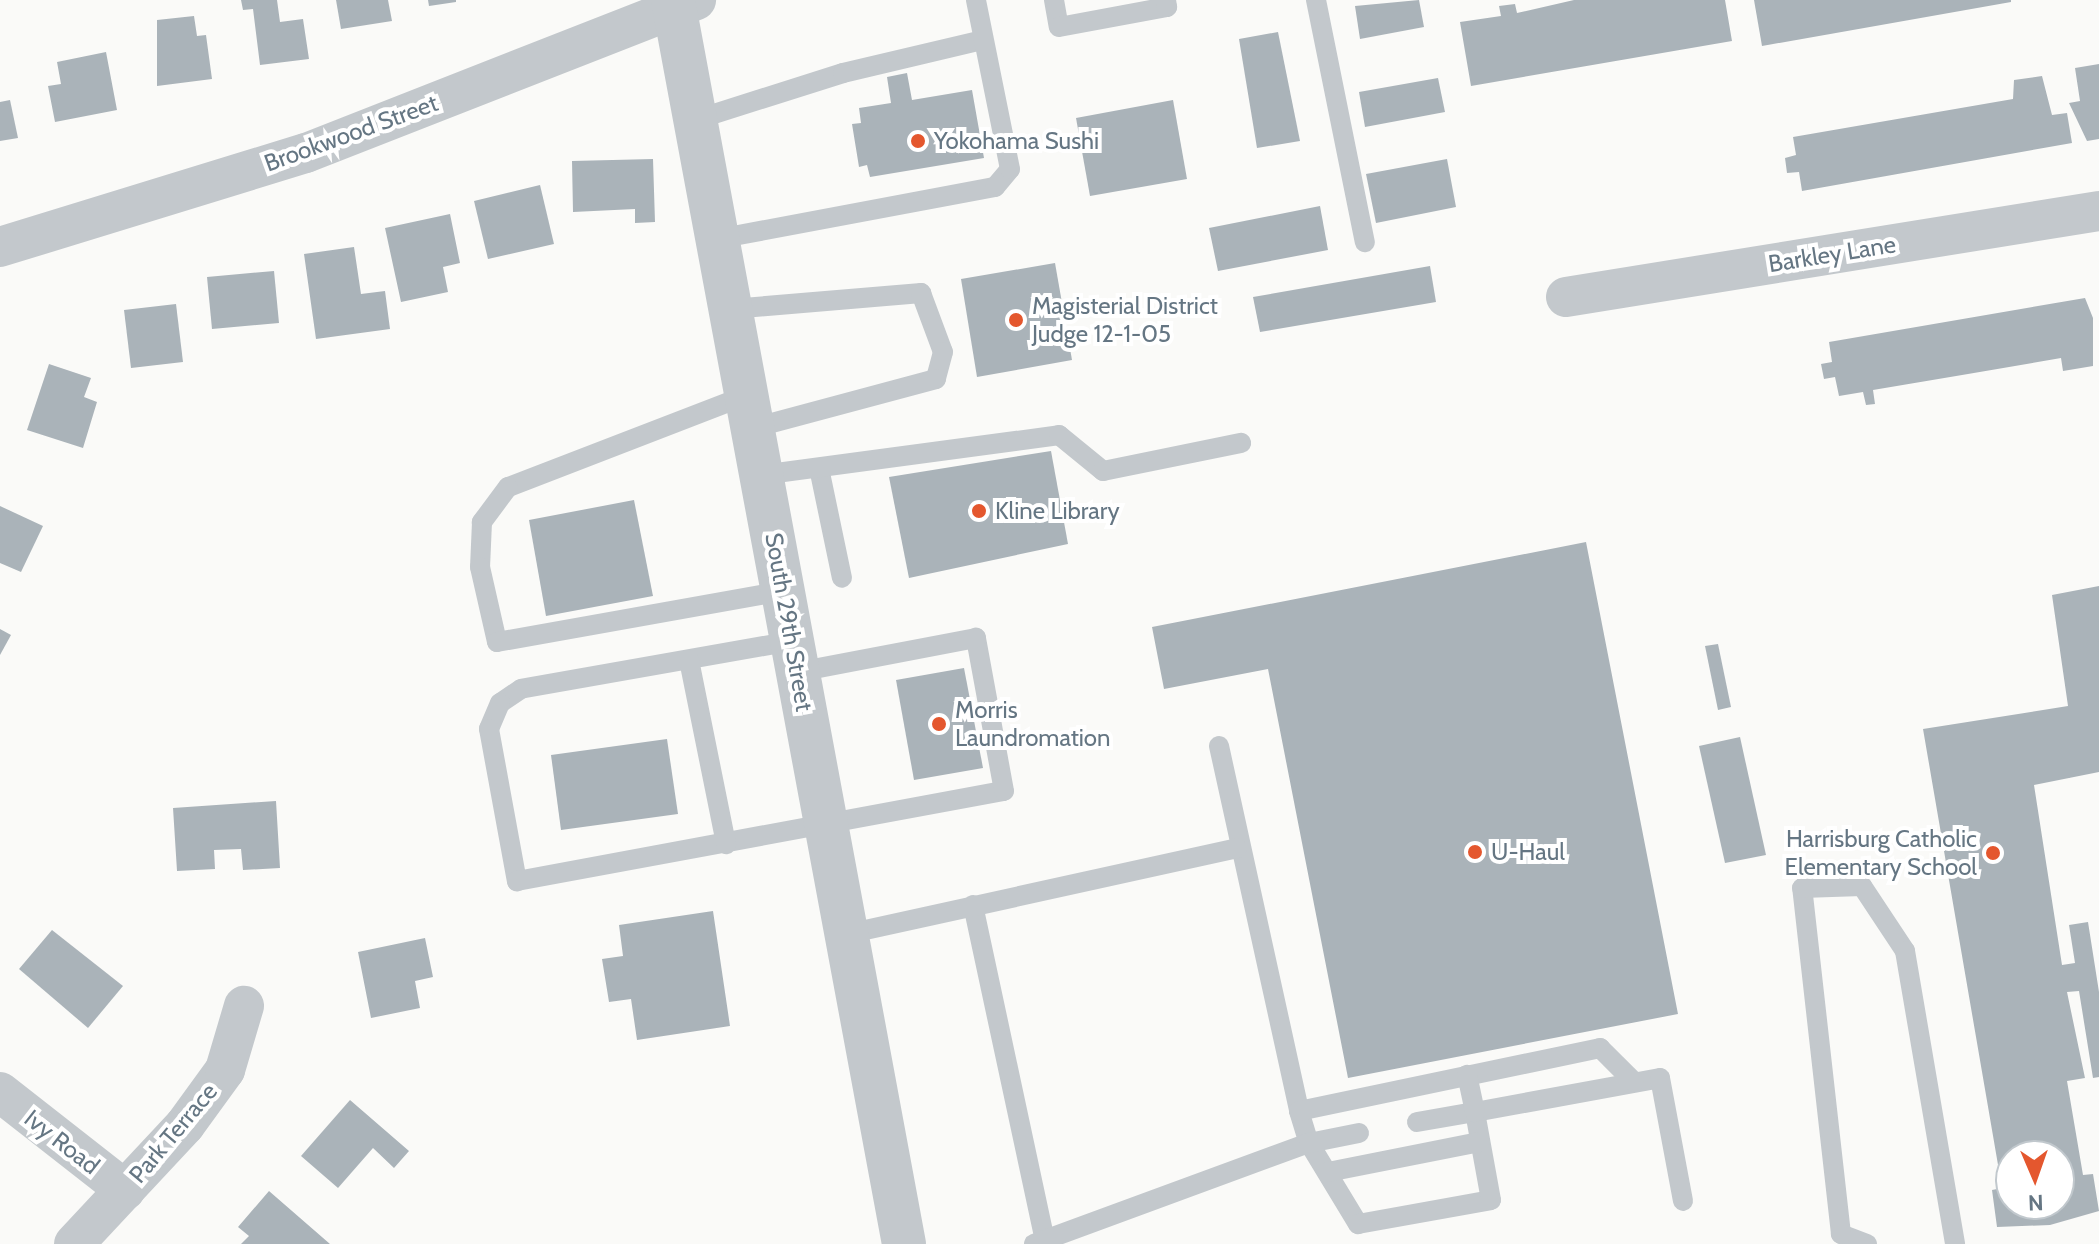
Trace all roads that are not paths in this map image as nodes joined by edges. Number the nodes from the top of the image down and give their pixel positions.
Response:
1 (976, 0) edge
2 (1054, 0) edge
3 (1166, 0) edge
4 (1316, 0) edge
5 (681, 1) edge
6 (983, 40) junction
7 (695, 120) junction
8 (2099, 211) edge
9 (717, 239) junction
10 (1365, 242) dead end
11 (0, 247) edge
12 (1566, 297) dead end
13 (731, 309) junction
14 (750, 411) junction
15 (1241, 443) dead end
16 (819, 468) junction
17 (761, 475) junction
18 (842, 578) dead end
19 (783, 591) junction
20 (795, 656) junction
21 (689, 660) junction
22 (1219, 746) dead end
23 (826, 826) junction
24 (726, 844) junction
25 (1237, 848) junction
26 (973, 905) junction
27 (847, 934) junction
28 (244, 1006) dead end
29 (1467, 1075) junction
30 (1634, 1082) junction
31 (0, 1092) edge
32 (1299, 1111) junction
33 (1475, 1112) junction
34 (1417, 1122) dead end
35 (1359, 1133) dead end
36 (1480, 1142) junction
37 (1309, 1143) junction
38 (1328, 1172) junction
39 (125, 1190) junction
40 (1683, 1201) dead end
41 (1040, 1242) edge
42 (74, 1244) edge
43 (904, 1244) edge
44 (1867, 1244) edge
45 (1955, 1244) edge

1 - 6 lane
2 - 3 lane
4 - 10 lane
5 - 7 street, South 29th Street
5 - 11 street, Brookwood Street
6 - 7 lane
6 - 9 lane
7 - 9 street, South 29th Street
8 - 12 street, Barkley Lane
9 - 13 street, South 29th Street
13 - 14 street, South 29th Street
13 - 14 lane
14 - 17 street, South 29th Street
14 - 19 lane
15 - 16 lane
16 - 17 lane
16 - 18 lane
17 - 19 street, South 29th Street
19 - 20 street, South 29th Street
20 - 21 lane
20 - 23 street, South 29th Street
20 - 23 lane
21 - 24 lane
21 - 24 lane
22 - 25 lane
23 - 24 lane
23 - 27 street, South 29th Street
25 - 26 lane
25 - 32 lane
26 - 27 lane
26 - 41 lane
27 - 43 street, South 29th Street
28 - 39 street, Park Terrace
29 - 30 lane
29 - 32 lane
29 - 33 lane
30 - 33 lane
30 - 40 lane
31 - 39 street, Ivy Road
32 - 37 lane
33 - 34 lane
33 - 36 lane
35 - 37 lane
36 - 38 lane
36 - 38 lane
37 - 38 lane
37 - 41 lane
39 - 42 street, Park Terrace
44 - 45 lane

